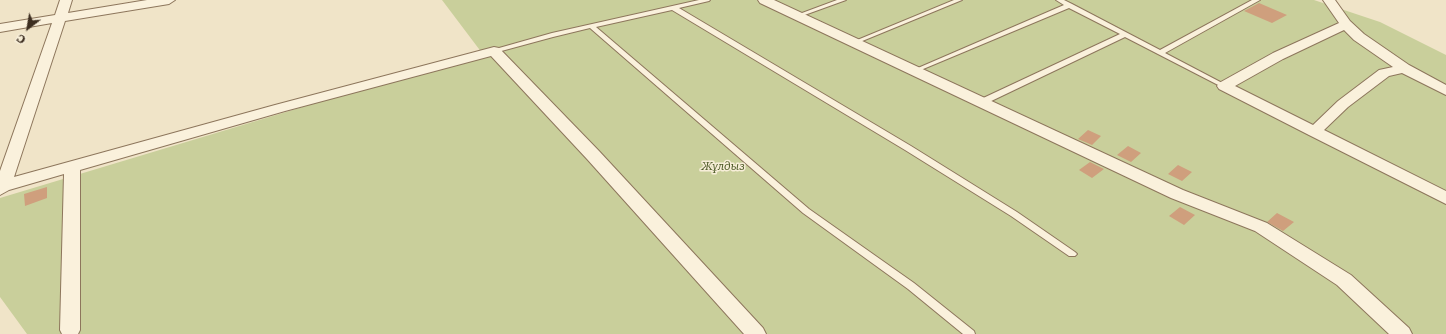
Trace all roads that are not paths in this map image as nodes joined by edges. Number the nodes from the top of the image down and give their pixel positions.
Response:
1 (66, 0) edge
2 (169, 0) edge
3 (707, 0) edge
4 (764, 0) edge
5 (843, 0) edge
6 (959, 0) edge
7 (1059, 0) edge
8 (1257, 0) edge
9 (1330, 0) edge
10 (1070, 5) junction
11 (674, 8) junction
12 (797, 16) junction
13 (58, 18) junction
14 (1346, 24) junction
15 (591, 26) junction
16 (0, 28) edge
17 (1126, 34) junction
18 (853, 43) junction
19 (494, 51) junction
20 (1160, 53) junction
21 (1404, 68) junction
22 (914, 71) junction
23 (1224, 86) junction
24 (1446, 90) edge
25 (982, 102) junction
26 (1314, 132) junction
27 (72, 167) junction
28 (2, 187) edge
29 (1446, 198) edge
30 (1072, 254) dead end
31 (70, 330) dead end
32 (756, 334) edge
33 (970, 334) edge
34 (1402, 334) edge

1 - 13 street
2 - 13 street
3 - 11 lane
4 - 12 street
5 - 12 lane
6 - 18 lane
7 - 10 lane
8 - 20 lane
9 - 14 street
10 - 17 lane
10 - 22 lane
11 - 15 lane
11 - 30 lane
12 - 18 street
13 - 16 street
13 - 28 street
14 - 21 street
14 - 23 street
15 - 19 lane
15 - 33 lane
17 - 20 lane
17 - 25 lane
18 - 22 street
19 - 27 street
19 - 32 street
20 - 23 lane
21 - 24 street
21 - 26 street
22 - 25 street
23 - 26 street
25 - 34 street
26 - 29 street
27 - 28 street
27 - 31 street

